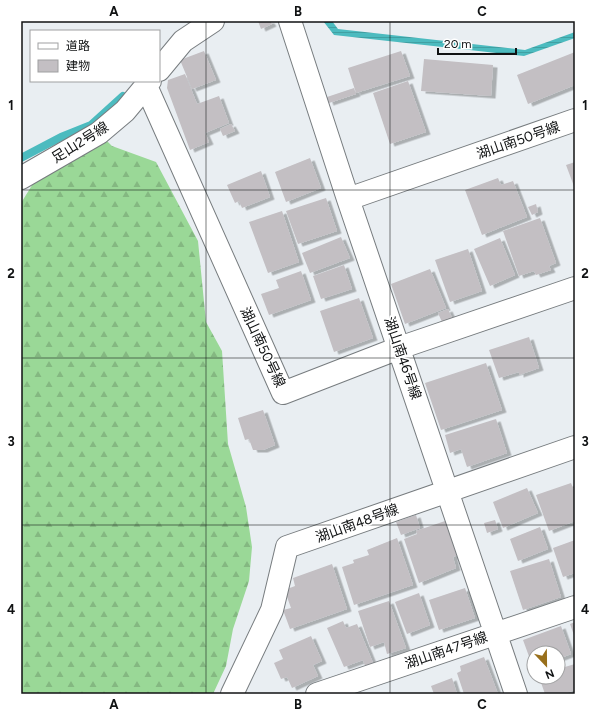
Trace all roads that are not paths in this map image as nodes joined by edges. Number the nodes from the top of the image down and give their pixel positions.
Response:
1 (213, 21) edge
2 (290, 21) edge
3 (160, 69) edge
4 (149, 82) edge
5 (153, 82) edge
6 (575, 120) edge
7 (21, 178) edge
8 (348, 199) junction
9 (575, 288) edge
10 (399, 348) junction
11 (575, 447) edge
12 (448, 490) junction
13 (575, 607) edge
14 (496, 632) junction
15 (232, 694) edge
16 (317, 694) edge
17 (516, 694) edge

1 - 3 street, 足山2号線
2 - 8 street, 湖山南46号線
4 - 7 street, 足山2号線
5 - 10 street, 湖山南50号線
6 - 8 street, 湖山南50号線
8 - 10 street, 湖山南46号線
9 - 10 street, 湖山南50号線
10 - 12 street, 湖山南46号線
11 - 12 street, 湖山南48号線
12 - 14 street, 湖山南46号線
12 - 15 street, 湖山南48号線
13 - 14 street, 湖山南47号線
14 - 16 street, 湖山南47号線
14 - 17 street, 湖山南46号線

